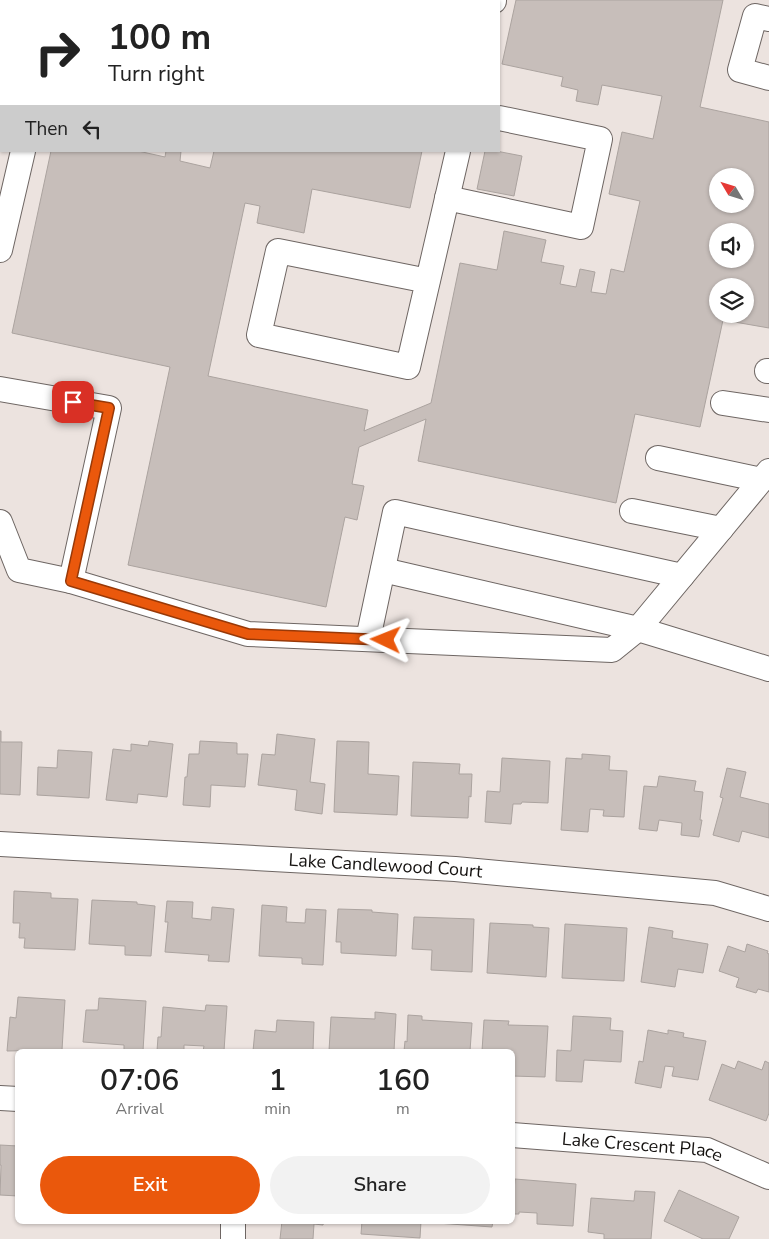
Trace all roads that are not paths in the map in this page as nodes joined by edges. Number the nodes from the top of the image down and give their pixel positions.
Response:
1 (769, 19) edge
2 (769, 78) edge
3 (500, 118) edge
4 (23, 152) edge
5 (458, 152) edge
6 (7, 188) edge
7 (447, 198) junction
8 (0, 250) edge
9 (428, 281) junction
10 (0, 389) edge
11 (723, 403) dead end
12 (769, 410) edge
13 (658, 458) dead end
14 (765, 476) edge
15 (632, 511) dead end
16 (0, 522) edge
17 (721, 530) junction
18 (383, 570) junction
19 (10, 573) edge
20 (682, 576) junction
21 (71, 581) junction
22 (638, 629) junction
23 (368, 639) junction
24 (769, 669) edge
25 (0, 844) edge
26 (769, 909) edge
27 (0, 1098) edge
28 (15, 1099) edge
29 (515, 1135) edge
30 (769, 1177) edge
31 (233, 1224) edge
32 (233, 1239) edge

1 - 2 street
3 - 7 street
4 - 6 street
5 - 7 street
6 - 8 street
7 - 9 street
9 - 9 street
10 - 21 street
11 - 12 street
13 - 14 street
14 - 17 street
15 - 17 street
16 - 19 street
17 - 20 street
18 - 20 street
18 - 22 street
18 - 23 street
19 - 21 street
20 - 22 street
21 - 23 street
22 - 23 street
22 - 24 street
25 - 26 street, Lake Candlewood Court
27 - 28 street
29 - 30 street, Lake Crescent Place
31 - 32 street

